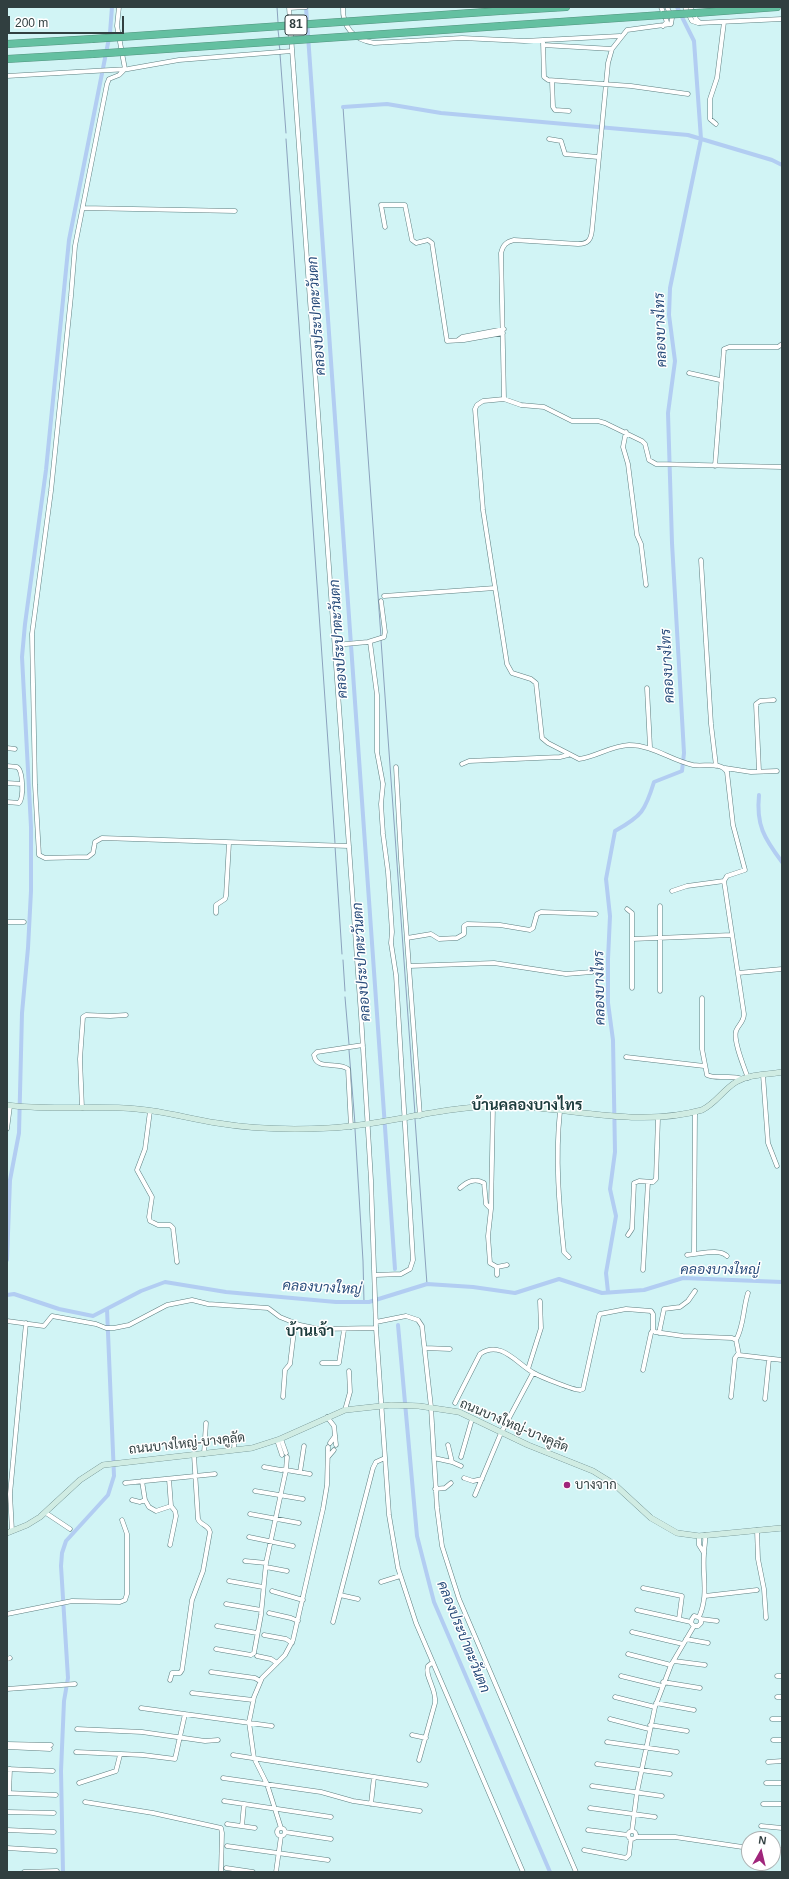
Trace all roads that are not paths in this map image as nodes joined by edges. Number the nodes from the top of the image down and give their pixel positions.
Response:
1 (119, 7) edge
2 (306, 7) edge
3 (343, 7) edge
4 (566, 7) edge
5 (661, 7) edge
6 (666, 7) edge
7 (685, 7) edge
8 (690, 7) edge
9 (777, 7) edge
10 (289, 8) edge
11 (294, 8) edge
12 (782, 19) edge
13 (724, 22) junction
14 (703, 23) junction
15 (663, 26) junction
16 (620, 36) junction
17 (543, 43) junction
18 (7, 44) edge
19 (612, 49) junction
20 (292, 50) junction
21 (7, 59) edge
22 (125, 69) junction
23 (7, 76) edge
24 (552, 81) junction
25 (605, 84) junction
26 (688, 94) dead end
27 (569, 111) dead end
28 (716, 124) dead end
29 (548, 138) dead end
30 (598, 157) junction
31 (83, 208) junction
32 (235, 211) dead end
33 (385, 227) dead end
34 (504, 331) junction
35 (782, 344) edge
36 (689, 374) dead end
37 (720, 380) junction
38 (504, 399) junction
39 (626, 432) junction
40 (715, 466) junction
41 (782, 467) edge
42 (701, 560) dead end
43 (646, 585) dead end
44 (496, 588) junction
45 (384, 596) dead end
46 (381, 601) dead end
47 (369, 642) junction
48 (337, 645) junction
49 (647, 688) dead end
50 (774, 700) dead end
51 (7, 748) edge
52 (650, 748) junction
53 (15, 749) dead end
54 (568, 754) junction
55 (462, 764) dead end
56 (7, 766) edge
57 (716, 766) junction
58 (396, 767) dead end
59 (725, 768) junction
60 (777, 771) dead end
61 (759, 772) junction
62 (7, 783) edge
63 (22, 784) junction
64 (7, 802) edge
65 (229, 843) junction
66 (349, 846) junction
67 (724, 881) junction
68 (672, 891) dead end
69 (660, 906) dead end
70 (627, 909) dead end
71 (216, 913) dead end
72 (596, 914) dead end
73 (7, 922) edge
74 (24, 922) dead end
75 (732, 935) junction
76 (407, 938) junction
77 (632, 939) junction
78 (660, 939) junction
79 (409, 966) junction
80 (782, 969) edge
81 (592, 972) dead end
82 (738, 973) junction
83 (632, 988) dead end
84 (660, 991) dead end
85 (702, 998) dead end
86 (126, 1015) dead end
87 (363, 1045) junction
88 (626, 1057) dead end
89 (704, 1066) junction
90 (782, 1072) edge
91 (763, 1075) junction
92 (745, 1078) junction
93 (11, 1106) edge
94 (492, 1106) junction
95 (82, 1108) junction
96 (150, 1111) junction
97 (560, 1111) junction
98 (695, 1112) junction
99 (417, 1117) junction
100 (406, 1118) junction
101 (658, 1118) junction
102 (368, 1124) junction
103 (354, 1126) junction
104 (7, 1129) edge
105 (777, 1166) dead end
106 (648, 1182) junction
107 (460, 1188) dead end
108 (491, 1209) junction
109 (628, 1234) dead end
110 (694, 1254) junction
111 (687, 1255) dead end
112 (727, 1256) dead end
113 (569, 1257) dead end
114 (177, 1262) dead end
115 (507, 1265) dead end
116 (497, 1267) junction
117 (643, 1270) dead end
118 (375, 1275) junction
119 (497, 1275) dead end
120 (694, 1290) dead end
121 (748, 1293) dead end
122 (540, 1301) dead end
123 (7, 1321) edge
124 (376, 1322) junction
125 (26, 1323) junction
126 (295, 1324) junction
127 (376, 1328) junction
128 (344, 1330) junction
129 (653, 1330) junction
130 (659, 1333) junction
131 (736, 1340) junction
132 (425, 1348) junction
133 (450, 1349) dead end
134 (738, 1354) junction
135 (769, 1359) junction
136 (782, 1360) edge
137 (322, 1363) dead end
138 (528, 1369) junction
139 (644, 1370) dead end
140 (349, 1371) dead end
141 (533, 1373) junction
142 (283, 1397) dead end
143 (731, 1397) dead end
144 (765, 1399) dead end
145 (381, 1406) junction
146 (453, 1406) junction
147 (431, 1407) junction
148 (345, 1410) junction
149 (327, 1417) junction
150 (472, 1419) junction
151 (206, 1423) dead end
152 (235, 1433) dead end
153 (501, 1433) junction
154 (335, 1436) junction
155 (279, 1439) junction
156 (336, 1445) dead end
157 (448, 1445) dead end
158 (304, 1446) dead end
159 (234, 1450) junction
160 (334, 1450) dead end
161 (204, 1454) junction
162 (194, 1455) junction
163 (328, 1457) junction
164 (461, 1457) dead end
165 (385, 1458) junction
166 (434, 1458) junction
167 (452, 1462) junction
168 (264, 1466) dead end
169 (461, 1466) dead end
170 (286, 1469) junction
171 (300, 1472) junction
172 (216, 1474) dead end
173 (310, 1474) dead end
174 (195, 1476) junction
175 (464, 1478) dead end
176 (169, 1479) junction
177 (482, 1479) junction
178 (142, 1481) junction
179 (125, 1483) dead end
180 (451, 1483) dead end
181 (435, 1490) junction
182 (255, 1491) dead end
183 (282, 1495) junction
184 (475, 1495) dead end
185 (303, 1498) dead end
186 (132, 1500) dead end
187 (145, 1500) junction
188 (171, 1506) junction
189 (46, 1513) junction
190 (250, 1514) dead end
191 (275, 1518) junction
192 (122, 1520) dead end
193 (299, 1523) dead end
194 (782, 1528) edge
195 (70, 1529) dead end
196 (757, 1530) junction
197 (10, 1532) edge
198 (705, 1535) junction
199 (699, 1536) junction
200 (249, 1537) dead end
201 (270, 1541) junction
202 (170, 1545) dead end
203 (293, 1546) dead end
204 (704, 1553) junction
205 (245, 1561) dead end
206 (266, 1565) junction
207 (287, 1571) dead end
208 (400, 1576) junction
209 (229, 1581) dead end
210 (381, 1582) dead end
211 (263, 1587) junction
212 (644, 1588) dead end
213 (757, 1590) dead end
214 (272, 1591) dead end
215 (340, 1595) junction
216 (705, 1596) junction
217 (358, 1599) dead end
218 (303, 1600) junction
219 (226, 1604) dead end
220 (261, 1610) junction
221 (637, 1610) dead end
222 (269, 1613) dead end
223 (7, 1614) edge
224 (700, 1618) junction
225 (766, 1618) dead end
226 (679, 1619) junction
227 (298, 1621) junction
228 (334, 1622) dead end
229 (717, 1622) dead end
230 (693, 1624) junction
231 (217, 1626) dead end
232 (632, 1632) dead end
233 (257, 1633) junction
234 (264, 1634) dead end
235 (686, 1639) junction
236 (292, 1643) junction
237 (708, 1643) dead end
238 (683, 1644) junction
239 (216, 1649) dead end
240 (628, 1654) dead end
241 (257, 1656) dead end
242 (433, 1662) junction
243 (277, 1663) junction
244 (673, 1663) junction
245 (705, 1666) dead end
246 (211, 1672) dead end
247 (621, 1676) dead end
248 (170, 1680) dead end
249 (260, 1681) junction
250 (73, 1684) dead end
251 (662, 1684) junction
252 (700, 1688) dead end
253 (7, 1689) edge
254 (192, 1693) dead end
255 (615, 1697) dead end
256 (776, 1697) dead end
257 (782, 1697) edge
258 (253, 1700) junction
259 (655, 1705) junction
260 (142, 1708) dead end
261 (694, 1710) dead end
262 (185, 1714) junction
263 (610, 1719) dead end
264 (772, 1719) dead end
265 (782, 1719) edge
266 (250, 1722) junction
267 (272, 1726) dead end
268 (649, 1727) junction
269 (77, 1729) dead end
270 (687, 1731) dead end
271 (412, 1734) dead end
272 (181, 1737) junction
273 (426, 1738) junction
274 (218, 1740) dead end
275 (774, 1740) dead end
276 (782, 1740) edge
277 (607, 1742) dead end
278 (7, 1744) edge
279 (7, 1748) edge
280 (645, 1748) junction
281 (76, 1752) dead end
282 (677, 1752) dead end
283 (120, 1754) junction
284 (233, 1755) dead end
285 (254, 1758) junction
286 (419, 1760) dead end
287 (782, 1761) edge
288 (768, 1762) dead end
289 (597, 1764) dead end
290 (9, 1769) edge
291 (53, 1770) dead end
292 (641, 1770) junction
293 (670, 1774) dead end
294 (374, 1777) junction
295 (223, 1778) dead end
296 (79, 1782) dead end
297 (766, 1783) dead end
298 (782, 1783) edge
299 (267, 1784) junction
300 (426, 1785) dead end
301 (592, 1786) dead end
302 (637, 1792) junction
303 (8, 1793) edge
304 (56, 1795) dead end
305 (662, 1796) dead end
306 (224, 1801) dead end
307 (85, 1802) dead end
308 (244, 1804) junction
309 (371, 1804) junction
310 (763, 1804) dead end
311 (782, 1804) edge
312 (275, 1808) junction
313 (590, 1808) dead end
314 (7, 1812) edge
315 (420, 1812) dead end
316 (54, 1813) dead end
317 (633, 1814) junction
318 (331, 1816) dead end
319 (655, 1817) dead end
320 (228, 1824) dead end
321 (242, 1826) junction
322 (761, 1826) dead end
323 (255, 1828) dead end
324 (280, 1828) junction
325 (782, 1828) edge
326 (7, 1830) edge
327 (588, 1830) dead end
328 (632, 1831) junction
329 (54, 1832) dead end
330 (285, 1832) junction
331 (281, 1836) junction
332 (629, 1837) junction
333 (636, 1837) junction
334 (331, 1839) dead end
335 (227, 1846) dead end
336 (741, 1847) edge
337 (7, 1848) edge
338 (584, 1850) dead end
339 (55, 1851) dead end
340 (279, 1853) junction
341 (328, 1860) dead end
342 (226, 1868) dead end
343 (57, 1871) dead end
344 (24, 1872) edge
345 (221, 1872) edge
346 (253, 1872) edge
347 (276, 1872) edge
348 (524, 1872) edge
349 (576, 1872) edge

1 - 22 street
2 - 11 street
3 - 17 street
4 - 18 highway, 81, bridge
5 - 15 street
6 - 15 street
7 - 14 street
8 - 14 street
9 - 21 highway, 81, bridge
10 - 11 street
10 - 20 street
12 - 13 street
13 - 14 street
13 - 28 street
15 - 16 street
16 - 17 street
16 - 19 street
17 - 19 street
17 - 24 street
19 - 25 street
20 - 22 street
20 - 48 street
22 - 23 street
22 - 31 street
24 - 25 street
24 - 27 street
25 - 26 street
25 - 30 street
29 - 30 street
30 - 34 street
31 - 32 street
31 - 65 street
33 - 34 street
34 - 38 street
35 - 37 street
36 - 37 street
37 - 40 street
38 - 39 street
38 - 44 street
39 - 40 street
39 - 43 street
40 - 41 street
42 - 57 street
44 - 45 street
44 - 54 street
46 - 47 street
47 - 48 street
47 - 100 street
48 - 66 street
49 - 52 street
50 - 61 street
51 - 53 street
52 - 54 street
52 - 57 street
54 - 55 street
56 - 63 street
57 - 59 street
58 - 76 street
59 - 61 street
59 - 67 street
60 - 61 street
62 - 63 street
63 - 64 street
65 - 66 street
65 - 71 street
66 - 87 street
67 - 68 street
67 - 75 street
69 - 78 street
70 - 77 street
72 - 76 street
73 - 74 street
75 - 78 street
75 - 82 street
76 - 79 street
77 - 78 street
77 - 83 street
78 - 84 street
79 - 81 street
79 - 99 street
80 - 82 street
82 - 92 street
85 - 89 street
86 - 95 street
87 - 102 street
87 - 103 street
88 - 89 street
89 - 92 street
90 - 91 street
91 - 92 street
91 - 105 street
92 - 98 street
93 - 95 street
93 - 104 street
94 - 97 street
94 - 99 street
94 - 108 street
95 - 96 street
96 - 103 street
96 - 114 street
97 - 101 street
97 - 113 street
98 - 101 street
98 - 110 street
99 - 100 street
100 - 102 street
100 - 118 street
101 - 106 street
102 - 103 street
102 - 118 street
106 - 109 street
106 - 117 street
107 - 108 street
108 - 116 street
110 - 111 street
110 - 112 street
115 - 116 street
116 - 119 street
118 - 124 street
120 - 130 street
121 - 131 street
122 - 138 street
123 - 125 street
124 - 127 street
124 - 132 street
125 - 126 street
125 - 197 street
126 - 128 street
126 - 142 street
127 - 128 street
127 - 145 street
128 - 137 street
129 - 130 street
129 - 139 street
129 - 141 street
130 - 131 street
131 - 134 street
132 - 133 street
132 - 147 street
134 - 135 street
134 - 143 street
135 - 136 street
135 - 144 street
138 - 141 street
138 - 146 street
140 - 148 street
141 - 153 street
145 - 147 street, ถนนบางใหญ่-บางคูลัด
145 - 148 street, ถนนบางใหญ่-บางคูลัด
145 - 165 street
146 - 147 street, ถนนบางใหญ่-บางคูลัด
146 - 150 street, ถนนบางใหญ่-บางคูลัด
147 - 166 street
148 - 149 street, ถนนบางใหญ่-บางคูลัด
149 - 154 street
149 - 155 street, ถนนบางใหญ่-บางคูลัด
150 - 153 street, ถนนบางใหญ่-บางคูลัด
150 - 164 street
151 - 161 street
152 - 159 street
153 - 177 street
153 - 199 street, ถนนบางใหญ่-บางคูลัด
154 - 156 street
154 - 163 street
155 - 159 street, ถนนบางใหญ่-บางคูลัด
155 - 170 street
157 - 167 street
158 - 171 street
159 - 161 street, ถนนบางใหญ่-บางคูลัด
160 - 163 street
161 - 162 street, ถนนบางใหญ่-บางคูลัด
162 - 174 street
162 - 189 street, ถนนบางใหญ่-บางคูลัด
163 - 218 street
165 - 208 street
165 - 215 street
166 - 167 street
166 - 181 street
167 - 169 street
168 - 170 street
170 - 171 street
170 - 183 street
171 - 173 street
172 - 174 street
174 - 176 street
174 - 248 street
175 - 177 street
176 - 178 street
176 - 188 street
177 - 184 street
178 - 179 street
178 - 187 street
180 - 181 street
181 - 349 street
182 - 183 street
183 - 185 street
183 - 191 street
186 - 187 street
187 - 188 street
188 - 202 street
189 - 195 street
189 - 197 street, ถนนบางใหญ่-บางคูลัด
190 - 191 street
191 - 193 street
191 - 201 street
192 - 223 street
194 - 196 street, ถนนบางใหญ่-บางคูลัด
196 - 198 street, ถนนบางใหญ่-บางคูลัด
196 - 225 street
198 - 199 street, ถนนบางใหญ่-บางคูลัด
198 - 204 street
199 - 204 street
200 - 201 street
201 - 203 street
201 - 206 street
204 - 216 street
205 - 206 street
206 - 207 street
206 - 211 street
208 - 210 street
208 - 242 street
209 - 211 street
211 - 220 street
212 - 226 street
213 - 216 street
214 - 218 street
215 - 217 street
215 - 228 street
216 - 224 street
218 - 227 street
219 - 220 street
220 - 233 street
221 - 226 street
222 - 227 street
224 - 229 street
224 - 230 street
224 - 230 street
226 - 230 street
227 - 236 street
230 - 235 street
231 - 233 street
232 - 238 street
233 - 239 street
234 - 236 street
235 - 237 street
235 - 238 street
236 - 243 street
238 - 244 street
240 - 244 street
241 - 243 street
242 - 273 street
242 - 348 street
243 - 249 street
244 - 245 street
244 - 251 street
246 - 249 street
247 - 251 street
249 - 258 street
250 - 253 street
251 - 252 street
251 - 259 street
254 - 258 street
255 - 259 street
256 - 257 street
258 - 266 street
259 - 261 street
259 - 268 street
260 - 262 street
262 - 266 street
262 - 272 street
263 - 268 street
264 - 265 street
266 - 267 street
266 - 285 street
268 - 270 street
268 - 280 street
269 - 272 street
271 - 273 street
272 - 274 street
272 - 283 street
273 - 286 street
275 - 276 street
277 - 280 street
278 - 279 street
280 - 282 street
280 - 292 street
281 - 283 street
283 - 296 street
284 - 285 street
285 - 294 street
285 - 299 street
287 - 288 street
289 - 292 street
290 - 291 street
290 - 303 street
292 - 293 street
292 - 302 street
294 - 300 street
294 - 309 street
295 - 299 street
297 - 298 street
299 - 309 street
299 - 312 street
301 - 302 street
302 - 305 street
302 - 317 street
303 - 304 street
306 - 308 street
307 - 345 street
308 - 312 street
308 - 321 street
309 - 315 street
310 - 311 street
312 - 318 street
312 - 324 street
313 - 317 street
314 - 316 street
317 - 319 street
317 - 328 street
320 - 321 street
321 - 323 street
322 - 325 street
324 - 330 street
324 - 331 street
326 - 329 street
327 - 332 street
328 - 332 street
328 - 333 street
330 - 331 street
330 - 334 street
331 - 340 street
332 - 333 street
332 - 338 street
333 - 336 street
335 - 340 street
337 - 339 street
340 - 341 street
340 - 347 street
342 - 346 street
343 - 344 street

